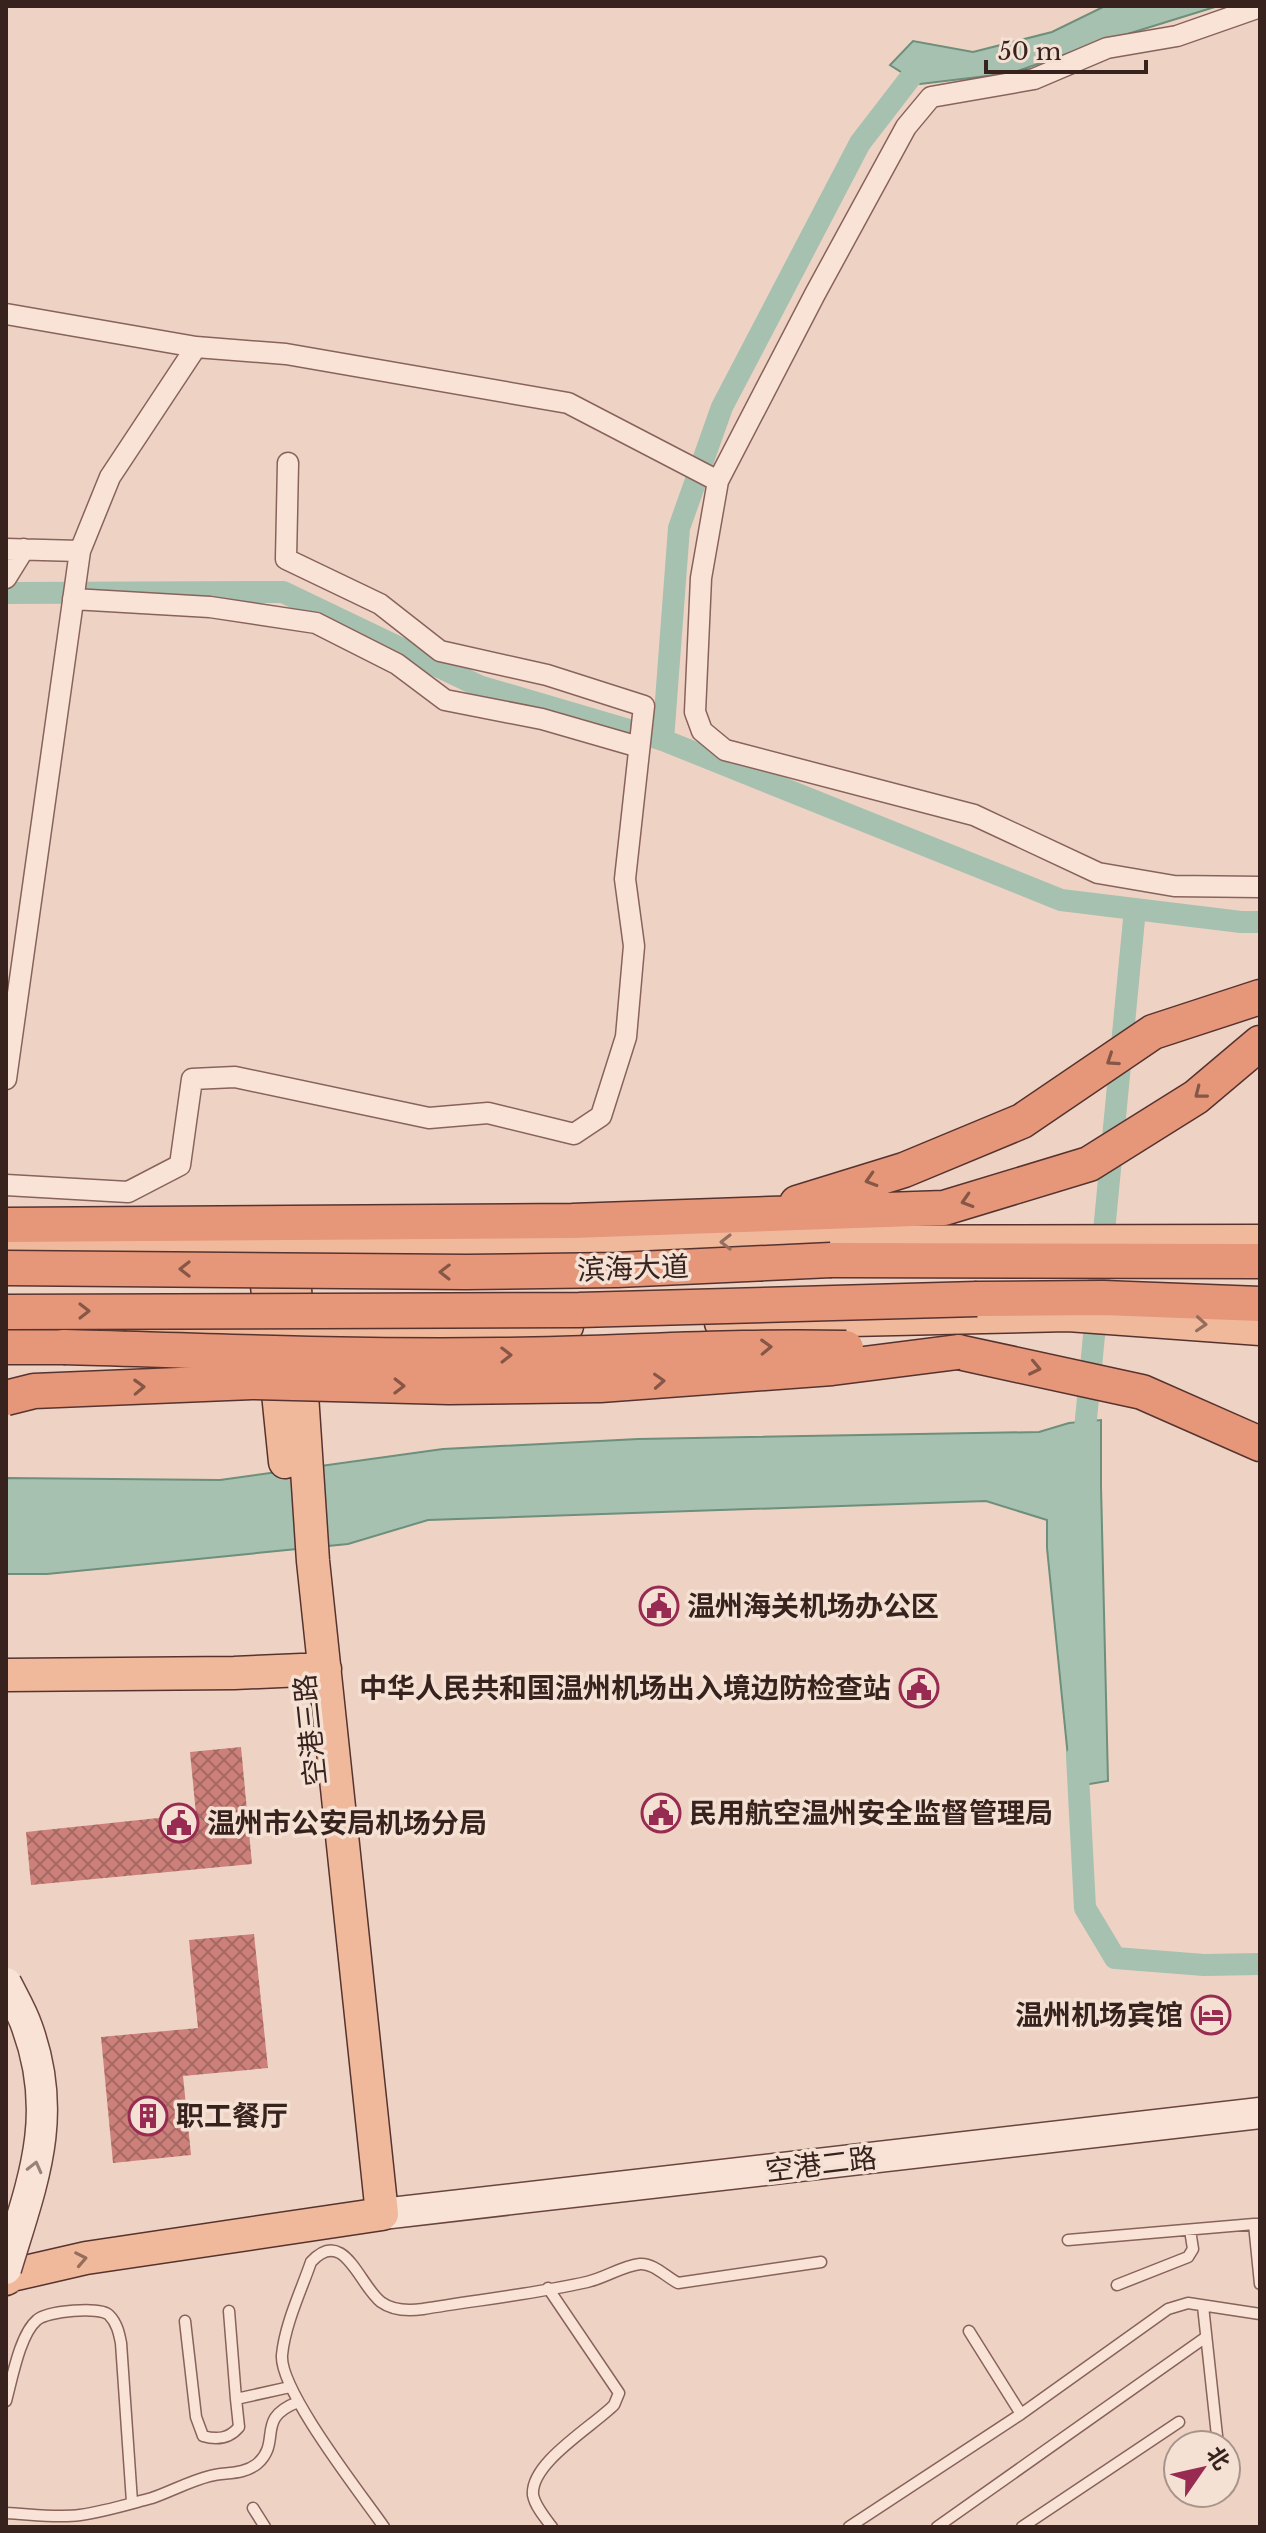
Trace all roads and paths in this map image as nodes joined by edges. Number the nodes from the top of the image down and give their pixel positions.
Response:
1 (1260, 7) edge
2 (6, 314) edge
3 (196, 347) junction
4 (288, 463) dead end
5 (718, 481) junction
6 (15, 549) edge
7 (80, 551) junction
8 (6, 578) edge
9 (74, 592) junction
10 (640, 739) junction
11 (1260, 887) edge
12 (1260, 997) edge
13 (1260, 1043) edge
14 (6, 1079) edge
15 (6, 1185) edge
16 (751, 1217) junction
17 (6, 1225) edge
18 (1260, 1241) edge
19 (6, 1243) edge
20 (278, 1243) junction
21 (1260, 1261) edge
22 (6, 1268) edge
23 (1260, 1304) edge
24 (6, 1312) edge
25 (1260, 1329) edge
26 (284, 1332) junction
27 (6, 1336) edge
28 (6, 1347) edge
29 (958, 1352) junction
30 (6, 1398) edge
31 (1260, 1444) edge
32 (314, 1670) junction
33 (6, 1675) edge
34 (6, 1983) edge
35 (1260, 2113) edge
36 (371, 2216) junction
37 (1257, 2224) edge
38 (1190, 2230) junction
39 (1068, 2240) dead end
40 (821, 2262) dead end
41 (6, 2269) edge
42 (6, 2279) edge
43 (1260, 2284) edge
44 (1117, 2285) dead end
45 (548, 2288) junction
46 (1203, 2306) junction
47 (229, 2311) dead end
48 (1260, 2314) edge
49 (185, 2321) dead end
50 (969, 2331) dead end
51 (1206, 2337) junction
52 (290, 2387) junction
53 (236, 2399) junction
54 (6, 2401) edge
55 (298, 2402) junction
56 (1021, 2414) junction
57 (1179, 2422) dead end
58 (1216, 2429) edge
59 (132, 2502) junction
60 (253, 2508) dead end
61 (6, 2513) edge
62 (64, 2515) junction
63 (71, 2527) edge
64 (265, 2527) edge
65 (384, 2527) edge
66 (552, 2527) edge
67 (849, 2527) edge
68 (937, 2527) edge
69 (1022, 2527) edge

1 - 5 street
2 - 3 street
3 - 5 street
3 - 7 street
4 - 10 street
5 - 11 street
6 - 7 street
6 - 8 street
7 - 9 street
9 - 10 street
9 - 14 street
10 - 15 street
12 -> 16 highway
13 -> 16 highway
16 - 17 highway
18 -> 20 main road
19 - 20 main road
20 - 26 main road, 空港三路
21 -> 22 highway, 滨海大道, bridge
24 -> 23 highway, 滨海大道, bridge
26 -> 25 main road
26 - 27 main road
26 - 32 main road, 空港三路
28 -> 29 highway, bridge
30 -> 29 highway, bridge
29 -> 31 highway
32 - 33 main road
32 - 36 main road, 空港三路
41 -> 34 main road, bridge
35 - 36 main road, 空港二路
42 -> 36 main road
37 - 38 lane
37 - 43 lane
38 - 39 lane
38 - 44 lane
40 - 45 lane
45 - 52 lane
45 - 66 lane
46 - 48 lane
46 - 51 lane
46 - 56 lane
47 - 53 lane
49 - 53 lane
50 - 56 lane
51 - 58 lane
51 - 68 lane
52 - 53 lane
52 - 55 lane
54 - 59 lane
55 - 59 lane
55 - 65 lane
56 - 67 lane
57 - 69 lane
59 - 62 lane
60 - 64 lane
61 - 62 lane
62 - 63 lane

